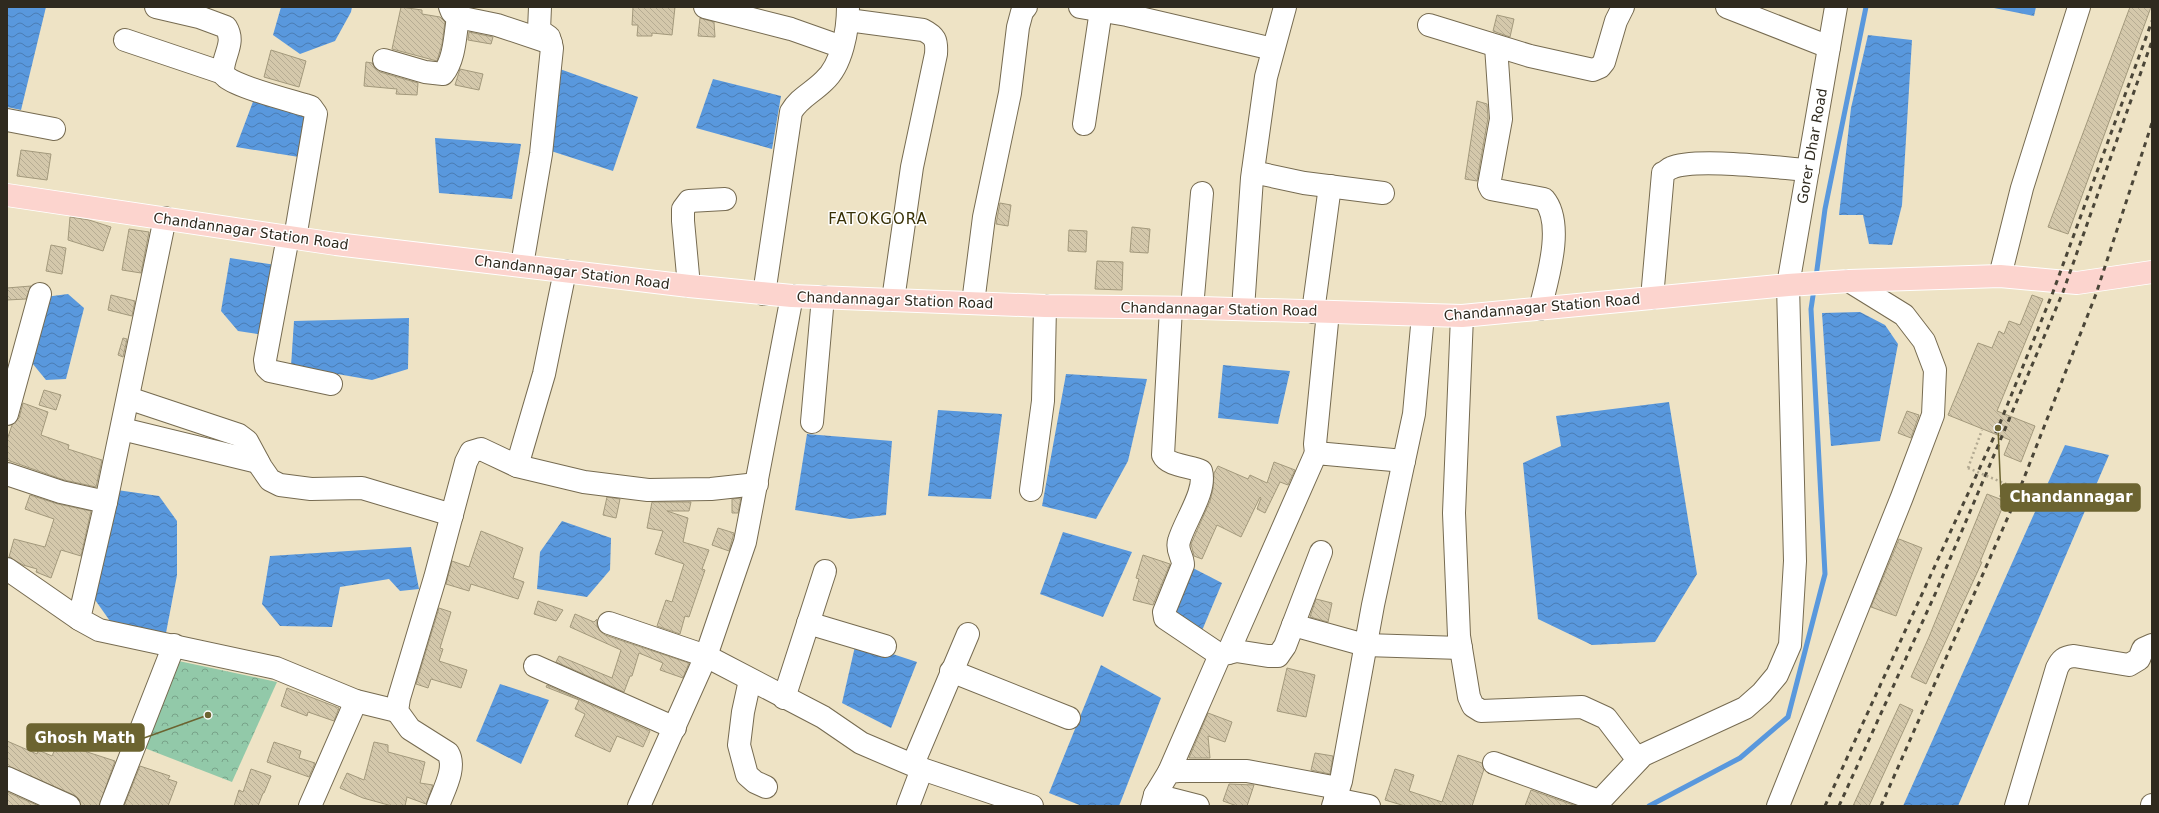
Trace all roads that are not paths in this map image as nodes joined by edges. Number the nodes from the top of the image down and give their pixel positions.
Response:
1 (156, 7) edge
2 (540, 7) edge
3 (705, 7) edge
4 (1026, 7) edge
5 (1285, 7) edge
6 (1623, 7) edge
7 (1726, 7) edge
8 (1836, 7) edge
9 (2079, 7) edge
10 (1091, 9) edge
11 (1127, 11) edge
12 (454, 12) edge
13 (848, 13) edge
14 (1429, 25) dead end
15 (125, 40) dead end
16 (551, 43) junction
17 (1496, 46) junction
18 (842, 47) junction
19 (1829, 47) junction
20 (1274, 50) junction
21 (384, 60) dead end
22 (223, 73) junction
23 (7, 120) edge
24 (1084, 124) dead end
25 (54, 129) dead end
26 (1808, 170) junction
27 (1253, 172) junction
28 (1330, 186) junction
29 (1202, 193) dead end
30 (1383, 193) dead end
31 (7, 195) edge
32 (725, 199) dead end
33 (165, 218) junction
34 (292, 237) junction
35 (522, 265) junction
36 (565, 271) junction
37 (2152, 272) edge
38 (2000, 276) junction
39 (1849, 281) junction
40 (1804, 284) junction
41 (689, 286) junction
42 (40, 294) dead end
43 (764, 294) junction
44 (792, 296) junction
45 (823, 297) junction
46 (1652, 298) junction
47 (893, 300) junction
48 (973, 303) junction
49 (1045, 306) junction
50 (1171, 308) junction
51 (1192, 308) junction
52 (1243, 309) junction
53 (1540, 309) junction
54 (1320, 312) junction
55 (1423, 315) junction
56 (1462, 316) junction
57 (331, 384) dead end
58 (128, 398) junction
59 (7, 414) edge
60 (812, 422) dead end
61 (122, 429) junction
62 (1316, 453) junction
63 (1404, 461) junction
64 (258, 462) junction
65 (517, 466) junction
66 (7, 474) edge
67 (757, 484) junction
68 (1031, 490) dead end
69 (106, 502) junction
70 (452, 515) junction
71 (1321, 552) dead end
72 (7, 570) edge
73 (825, 571) dead end
74 (79, 619) junction
75 (609, 623) dead end
76 (808, 623) junction
77 (1293, 625) junction
78 (968, 634) dead end
79 (174, 645) junction
80 (1366, 645) junction
81 (2152, 645) edge
82 (885, 646) dead end
83 (1461, 648) junction
84 (1224, 654) junction
85 (706, 656) junction
86 (535, 666) dead end
87 (951, 671) junction
88 (750, 680) junction
89 (784, 698) junction
90 (356, 701) junction
91 (397, 711) junction
92 (1069, 718) dead end
93 (675, 728) junction
94 (1638, 760) junction
95 (1494, 763) dead end
96 (918, 766) junction
97 (1169, 772) junction
98 (7, 778) edge
99 (766, 787) dead end
100 (1335, 798) edge
101 (1154, 800) edge
102 (1597, 804) edge
103 (69, 806) edge
104 (111, 806) edge
105 (310, 806) edge
106 (438, 806) edge
107 (639, 806) edge
108 (908, 806) edge
109 (1032, 806) edge
110 (1198, 806) edge
111 (1369, 806) edge
112 (1778, 806) edge
113 (2016, 806) edge

1 - 22 street
2 - 16 street
3 - 18 street
4 - 48 street
5 - 20 street
6 - 17 street
7 - 19 street
8 - 19 street, Gorer Dhar Road
9 - 38 street
10 - 11 street
10 - 24 street
11 - 20 street
12 - 16 street
12 - 21 street
13 - 18 street
13 - 47 street
14 - 17 street
15 - 22 street
16 - 35 street
17 - 53 street
18 - 43 street
19 - 26 street, Gorer Dhar Road
20 - 27 street
22 - 34 street
23 - 25 street
26 - 40 street, Gorer Dhar Road
26 - 46 street
27 - 28 street
27 - 52 street
28 - 30 street
28 - 54 street
29 - 51 street
31 - 33 main road, Chandannagar Station Road
32 - 41 street
33 - 34 main road, Chandannagar Station Road
33 - 58 street
34 - 35 main road, Chandannagar Station Road
34 - 57 street
35 - 36 main road, Chandannagar Station Road
36 - 41 main road, Chandannagar Station Road
36 - 65 street
37 - 38 main road, Chandannagar Station Road
38 - 39 main road, Chandannagar Station Road
39 - 40 main road, Chandannagar Station Road
39 - 112 street
40 - 46 main road, Chandannagar Station Road
40 - 94 street, Gorer Dhar Road
41 - 43 main road, Chandannagar Station Road
42 - 59 street
43 - 44 main road, Chandannagar Station Road
44 - 45 main road, Chandannagar Station Road
44 - 67 street
45 - 47 main road, Chandannagar Station Road
45 - 60 street
46 - 53 main road, Chandannagar Station Road
47 - 48 main road, Chandannagar Station Road
48 - 49 main road, Chandannagar Station Road
49 - 50 main road, Chandannagar Station Road
49 - 68 street
50 - 51 main road, Chandannagar Station Road
50 - 84 street
51 - 52 main road, Chandannagar Station Road
52 - 54 main road, Chandannagar Station Road
53 - 56 main road, Chandannagar Station Road
54 - 55 main road, Chandannagar Station Road
54 - 62 street
55 - 56 main road, Chandannagar Station Road
55 - 63 street
56 - 83 street
58 - 61 street
58 - 64 street
61 - 64 street
61 - 69 street
62 - 63 street
62 - 84 street
63 - 80 street
64 - 70 street
65 - 67 street
65 - 70 street
66 - 69 street
67 - 85 street
69 - 74 street
70 - 91 street
71 - 77 street
72 - 74 street
73 - 76 street
74 - 79 street
75 - 85 street
76 - 82 street
76 - 89 street
77 - 80 street
77 - 84 street
78 - 87 street
79 - 90 street
79 - 104 street
80 - 83 street
80 - 100 street
81 - 113 street
83 - 94 street
84 - 97 street
85 - 88 street
85 - 93 street
86 - 93 street
87 - 92 street
87 - 96 street
88 - 89 street
88 - 99 street
89 - 96 street
90 - 91 street
90 - 105 street
91 - 106 street
93 - 107 street
94 - 102 street, Gorer Dhar Road
95 - 102 street
96 - 108 street
96 - 109 street
97 - 100 street
97 - 101 street
98 - 103 street
100 - 111 street
101 - 110 street

